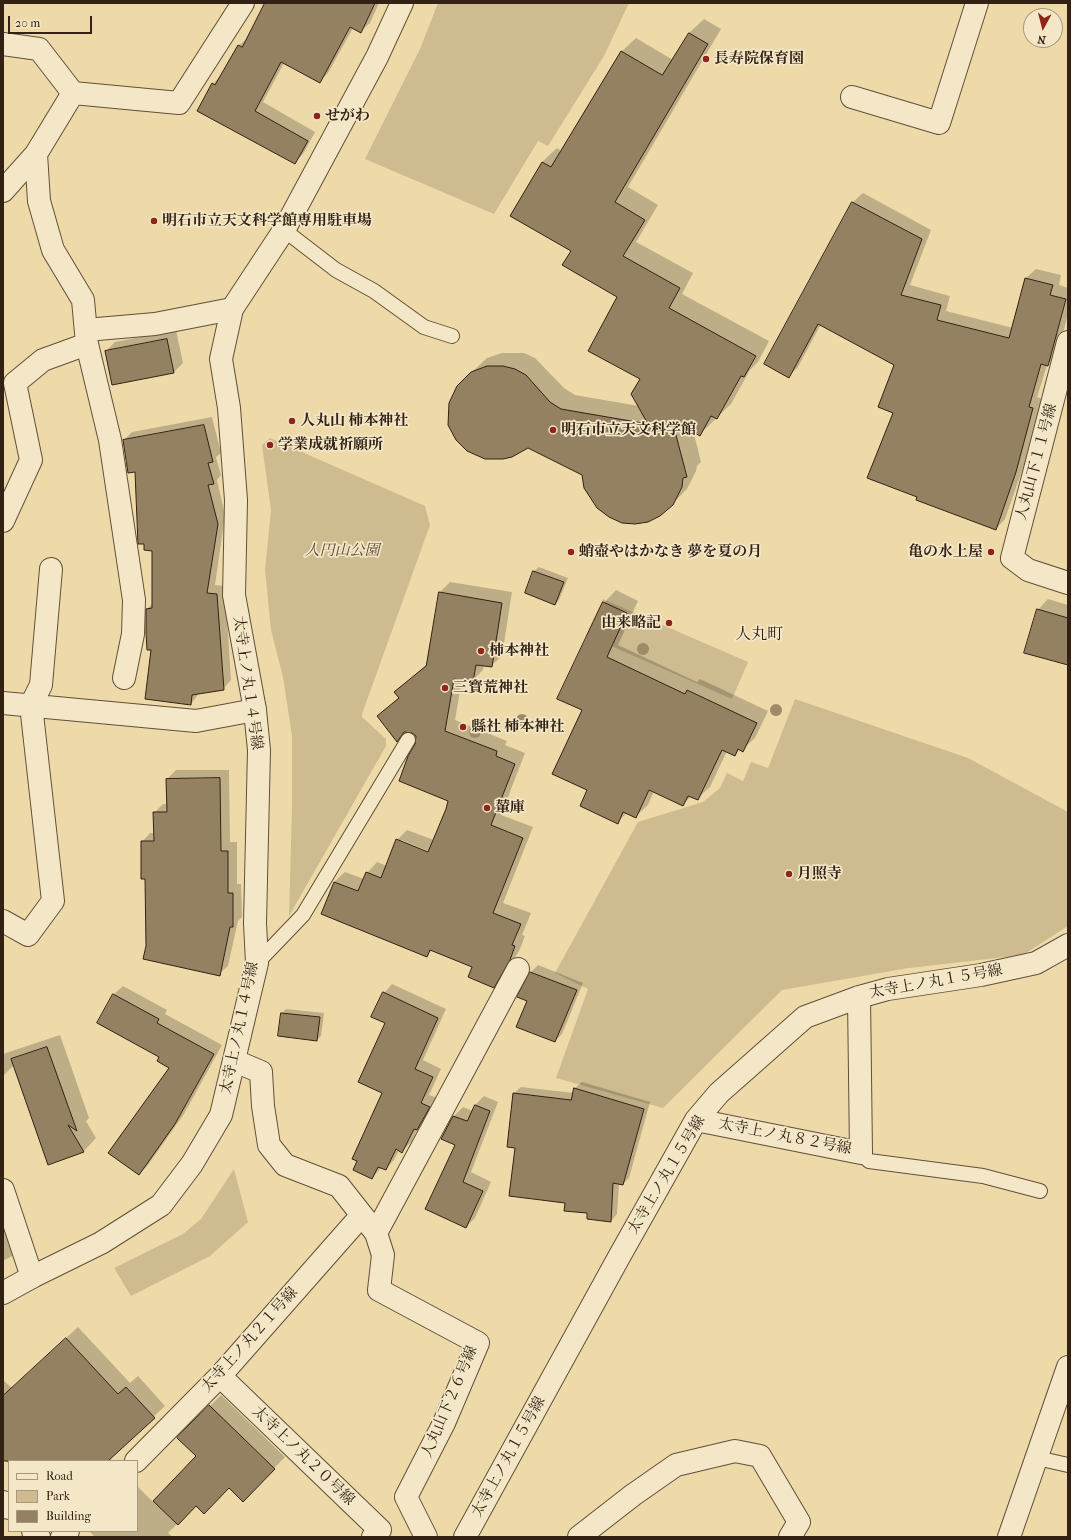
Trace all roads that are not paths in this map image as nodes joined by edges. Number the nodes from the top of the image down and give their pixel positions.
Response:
1 (243, 3) edge
2 (402, 3) edge
3 (977, 3) edge
4 (3, 44) edge
5 (73, 93) junction
6 (852, 97) dead end
7 (36, 154) junction
8 (3, 191) edge
9 (284, 230) junction
10 (232, 309) junction
11 (452, 336) dead end
12 (87, 337) junction
13 (1068, 342) edge
14 (9, 386) edge
15 (3, 521) edge
16 (50, 569) dead end
17 (1068, 583) edge
18 (124, 678) dead end
19 (3, 703) edge
20 (31, 706) junction
21 (255, 710) junction
22 (408, 740) dead end
23 (3, 921) edge
24 (1068, 945) edge
25 (257, 963) junction
26 (518, 969) dead end
27 (859, 997) junction
28 (235, 1061) junction
29 (696, 1120) junction
30 (861, 1153) junction
31 (3, 1190) edge
32 (1040, 1191) dead end
33 (361, 1216) junction
34 (376, 1233) junction
35 (32, 1277) junction
36 (3, 1293) edge
37 (1068, 1367) edge
38 (220, 1376) junction
39 (1037, 1458) junction
40 (137, 1460) edge
41 (1068, 1465) edge
42 (373, 1537) edge
43 (426, 1537) edge
44 (465, 1537) edge
45 (579, 1537) edge
46 (790, 1537) edge
47 (1009, 1537) edge

1 - 5 street
2 - 9 street, 太寺上ノ丸１４号線
3 - 6 street
4 - 5 street
5 - 7 street
7 - 8 street
7 - 12 street
9 - 10 street, 太寺上ノ丸１４号線
9 - 11 lane
10 - 12 street
10 - 21 street, 太寺上ノ丸１４号線
12 - 14 street
12 - 18 street
13 - 17 street, 人丸山下１１号線
14 - 15 street
16 - 20 street
19 - 20 street
20 - 21 street
20 - 23 street
21 - 25 street, 太寺上ノ丸１４号線
22 - 25 lane
24 - 27 street, 太寺上ノ丸１５号線
25 - 28 street, 太寺上ノ丸１４号線
26 - 34 street
27 - 29 street, 太寺上ノ丸１５号線
27 - 30 street, 太寺上ノ丸８２号線
28 - 33 street
28 - 35 street, 太寺上ノ丸１４号線
29 - 30 street, 太寺上ノ丸８２号線
29 - 44 street, 太寺上ノ丸１５号線
30 - 32 lane
31 - 35 street
33 - 34 street
33 - 38 street, 太寺上ノ丸２１号線
34 - 43 street, 人丸山下２６号線
35 - 36 street, 太寺上ノ丸１４号線
37 - 39 street
38 - 40 street, 太寺上ノ丸２１号線
38 - 42 street, 太寺上ノ丸２０号線
39 - 41 lane
39 - 47 street
45 - 46 street

